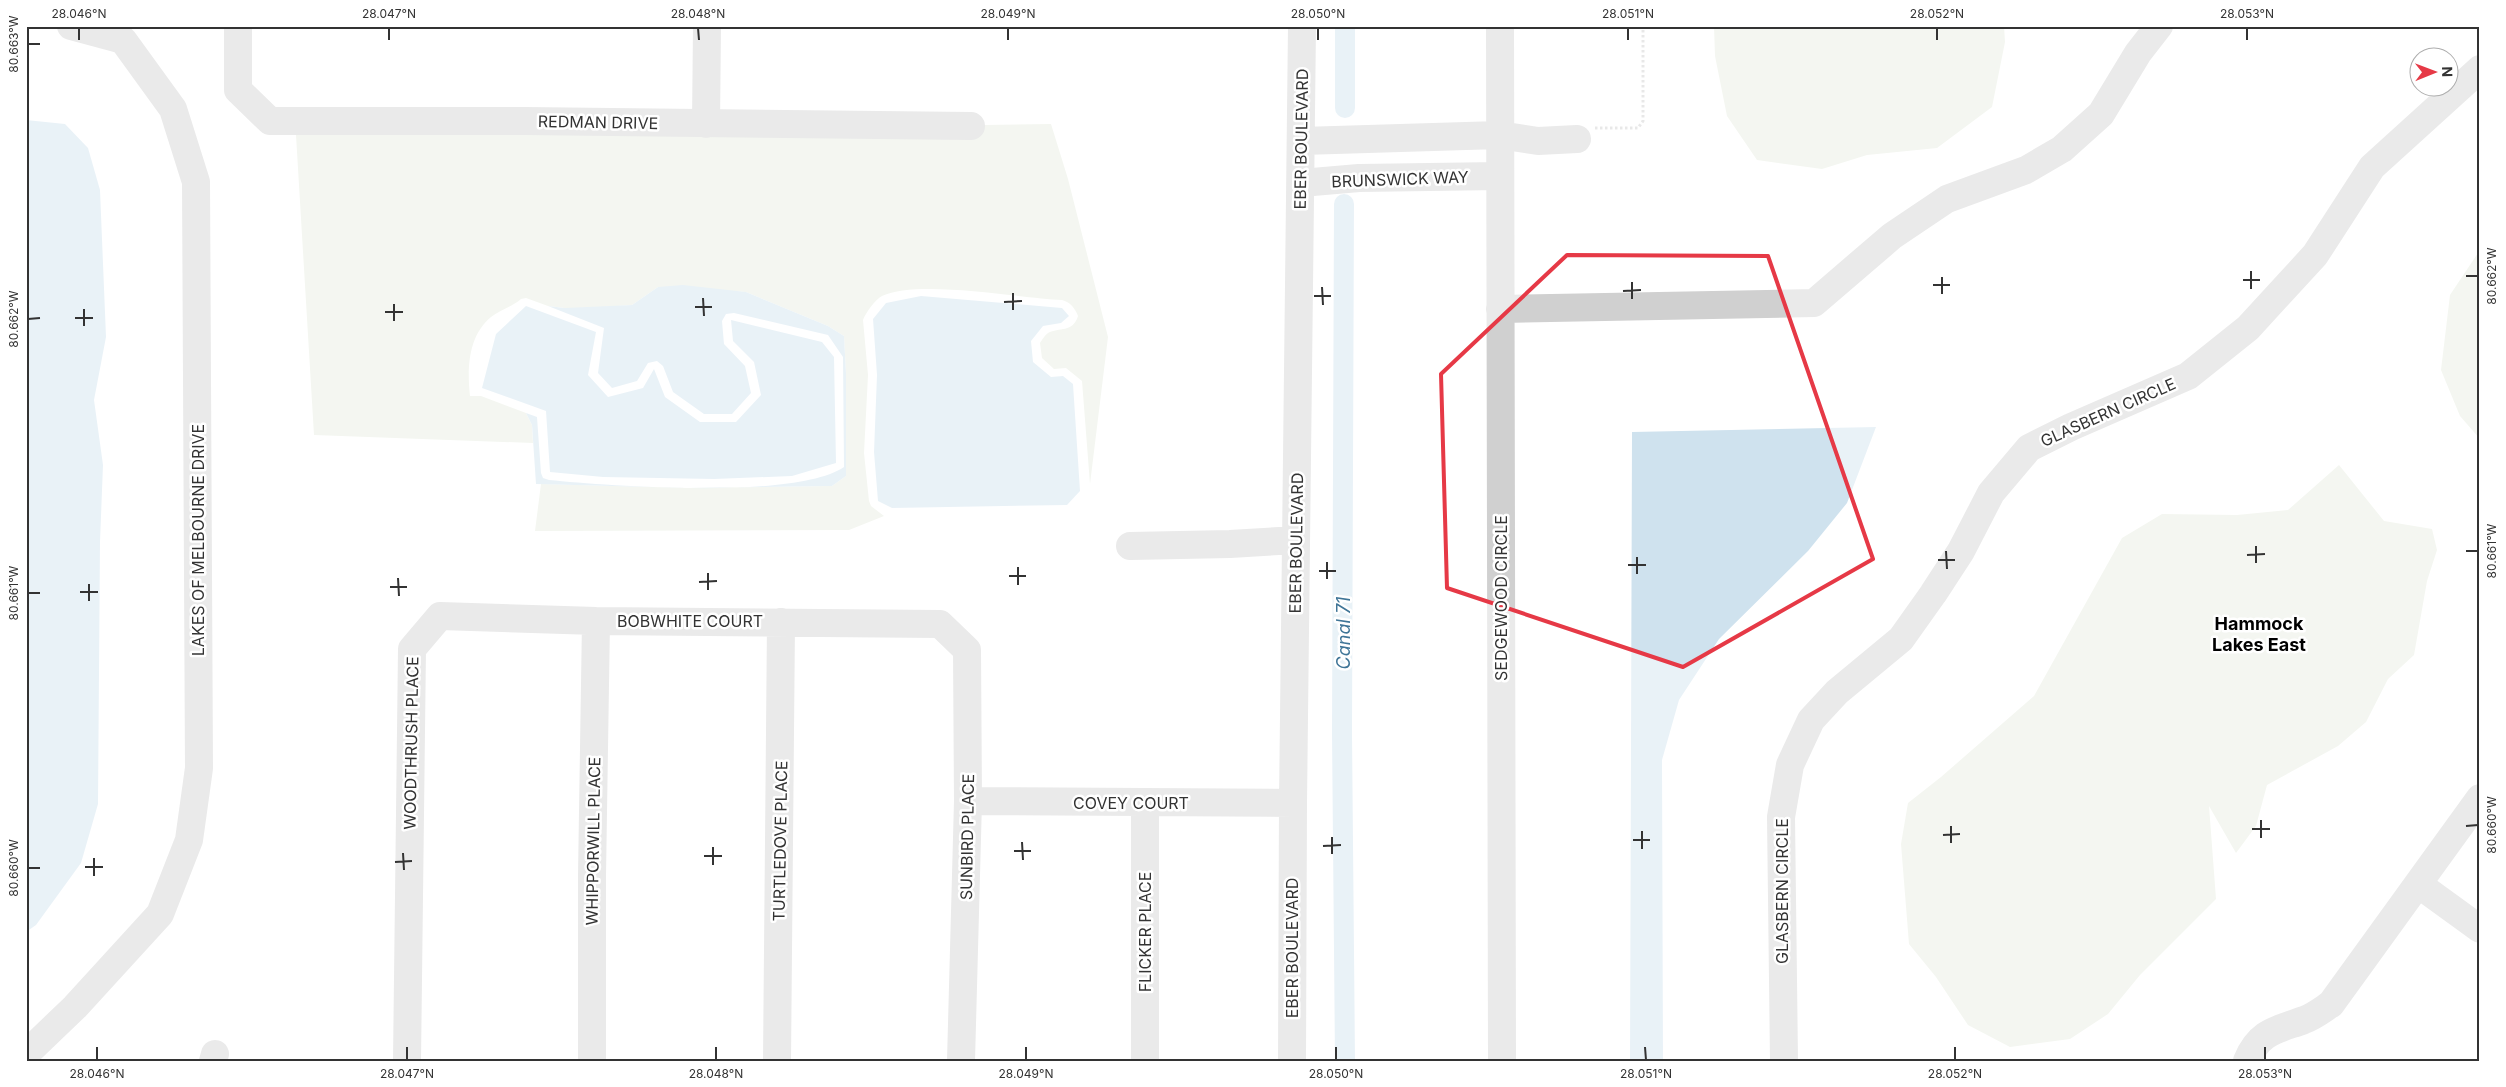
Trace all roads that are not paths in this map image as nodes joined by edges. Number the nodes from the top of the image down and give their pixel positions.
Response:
1 (71, 26) edge
2 (238, 26) edge
3 (707, 26) edge
4 (1302, 26) edge
5 (1500, 26) edge
6 (2159, 26) edge
7 (123, 33) edge
8 (2480, 69) edge
9 (706, 124) junction
10 (971, 126) dead end
11 (1584, 134) road end
12 (1499, 135) junction
13 (1302, 142) junction
14 (1499, 176) junction
15 (1301, 183) junction
16 (1500, 309) junction
17 (1296, 540) junction
18 (1130, 546) dead end
19 (440, 616) joint
20 (596, 621) junction
21 (781, 622) junction
22 (940, 624) joint
23 (2480, 798) edge
24 (968, 801) junction
25 (1293, 803) junction
26 (1145, 804) junction
27 (2418, 884) junction
28 (2480, 929) edge
29 (26, 1054) edge
30 (407, 1061) edge
31 (592, 1061) edge
32 (777, 1061) edge
33 (961, 1061) edge
34 (1145, 1061) edge
35 (1292, 1061) edge
36 (1502, 1061) edge
37 (1784, 1061) edge
38 (2247, 1061) edge

1 - 7 street, LAKES OF MELBOURNE DRIVE
2 - 9 street, REDMAN DRIVE
3 - 9 street
4 - 13 street, EBER BOULEVARD
5 - 12 street, SEDGEWOOD CIRCLE
6 - 16 street
7 - 29 street, LAKES OF MELBOURNE DRIVE
8 - 37 street, GLASBERN CIRCLE
9 - 10 street, REDMAN DRIVE
11 - 12 street
12 - 13 street
12 - 14 street, SEDGEWOOD CIRCLE
13 - 15 street, EBER BOULEVARD
14 - 15 street, BRUNSWICK WAY
14 - 16 street, SEDGEWOOD CIRCLE
15 - 17 street, EBER BOULEVARD
16 - 36 street, SEDGEWOOD CIRCLE
17 - 18 street
17 - 25 street, EBER BOULEVARD
19 - 20 street, BOBWHITE COURT
19 - 30 street, WOODTHRUSH PLACE
20 - 21 street, BOBWHITE COURT
20 - 31 street, WHIPPORWILL PLACE
21 - 22 street, BOBWHITE COURT
21 - 32 street, TURTLEDOVE PLACE
22 - 24 street, SUNBIRD PLACE
23 - 27 street
24 - 26 street, COVEY COURT
24 - 33 street, SUNBIRD PLACE
25 - 26 street, COVEY COURT
25 - 35 street, EBER BOULEVARD
26 - 34 street, FLICKER PLACE
27 - 28 street
27 - 38 street

